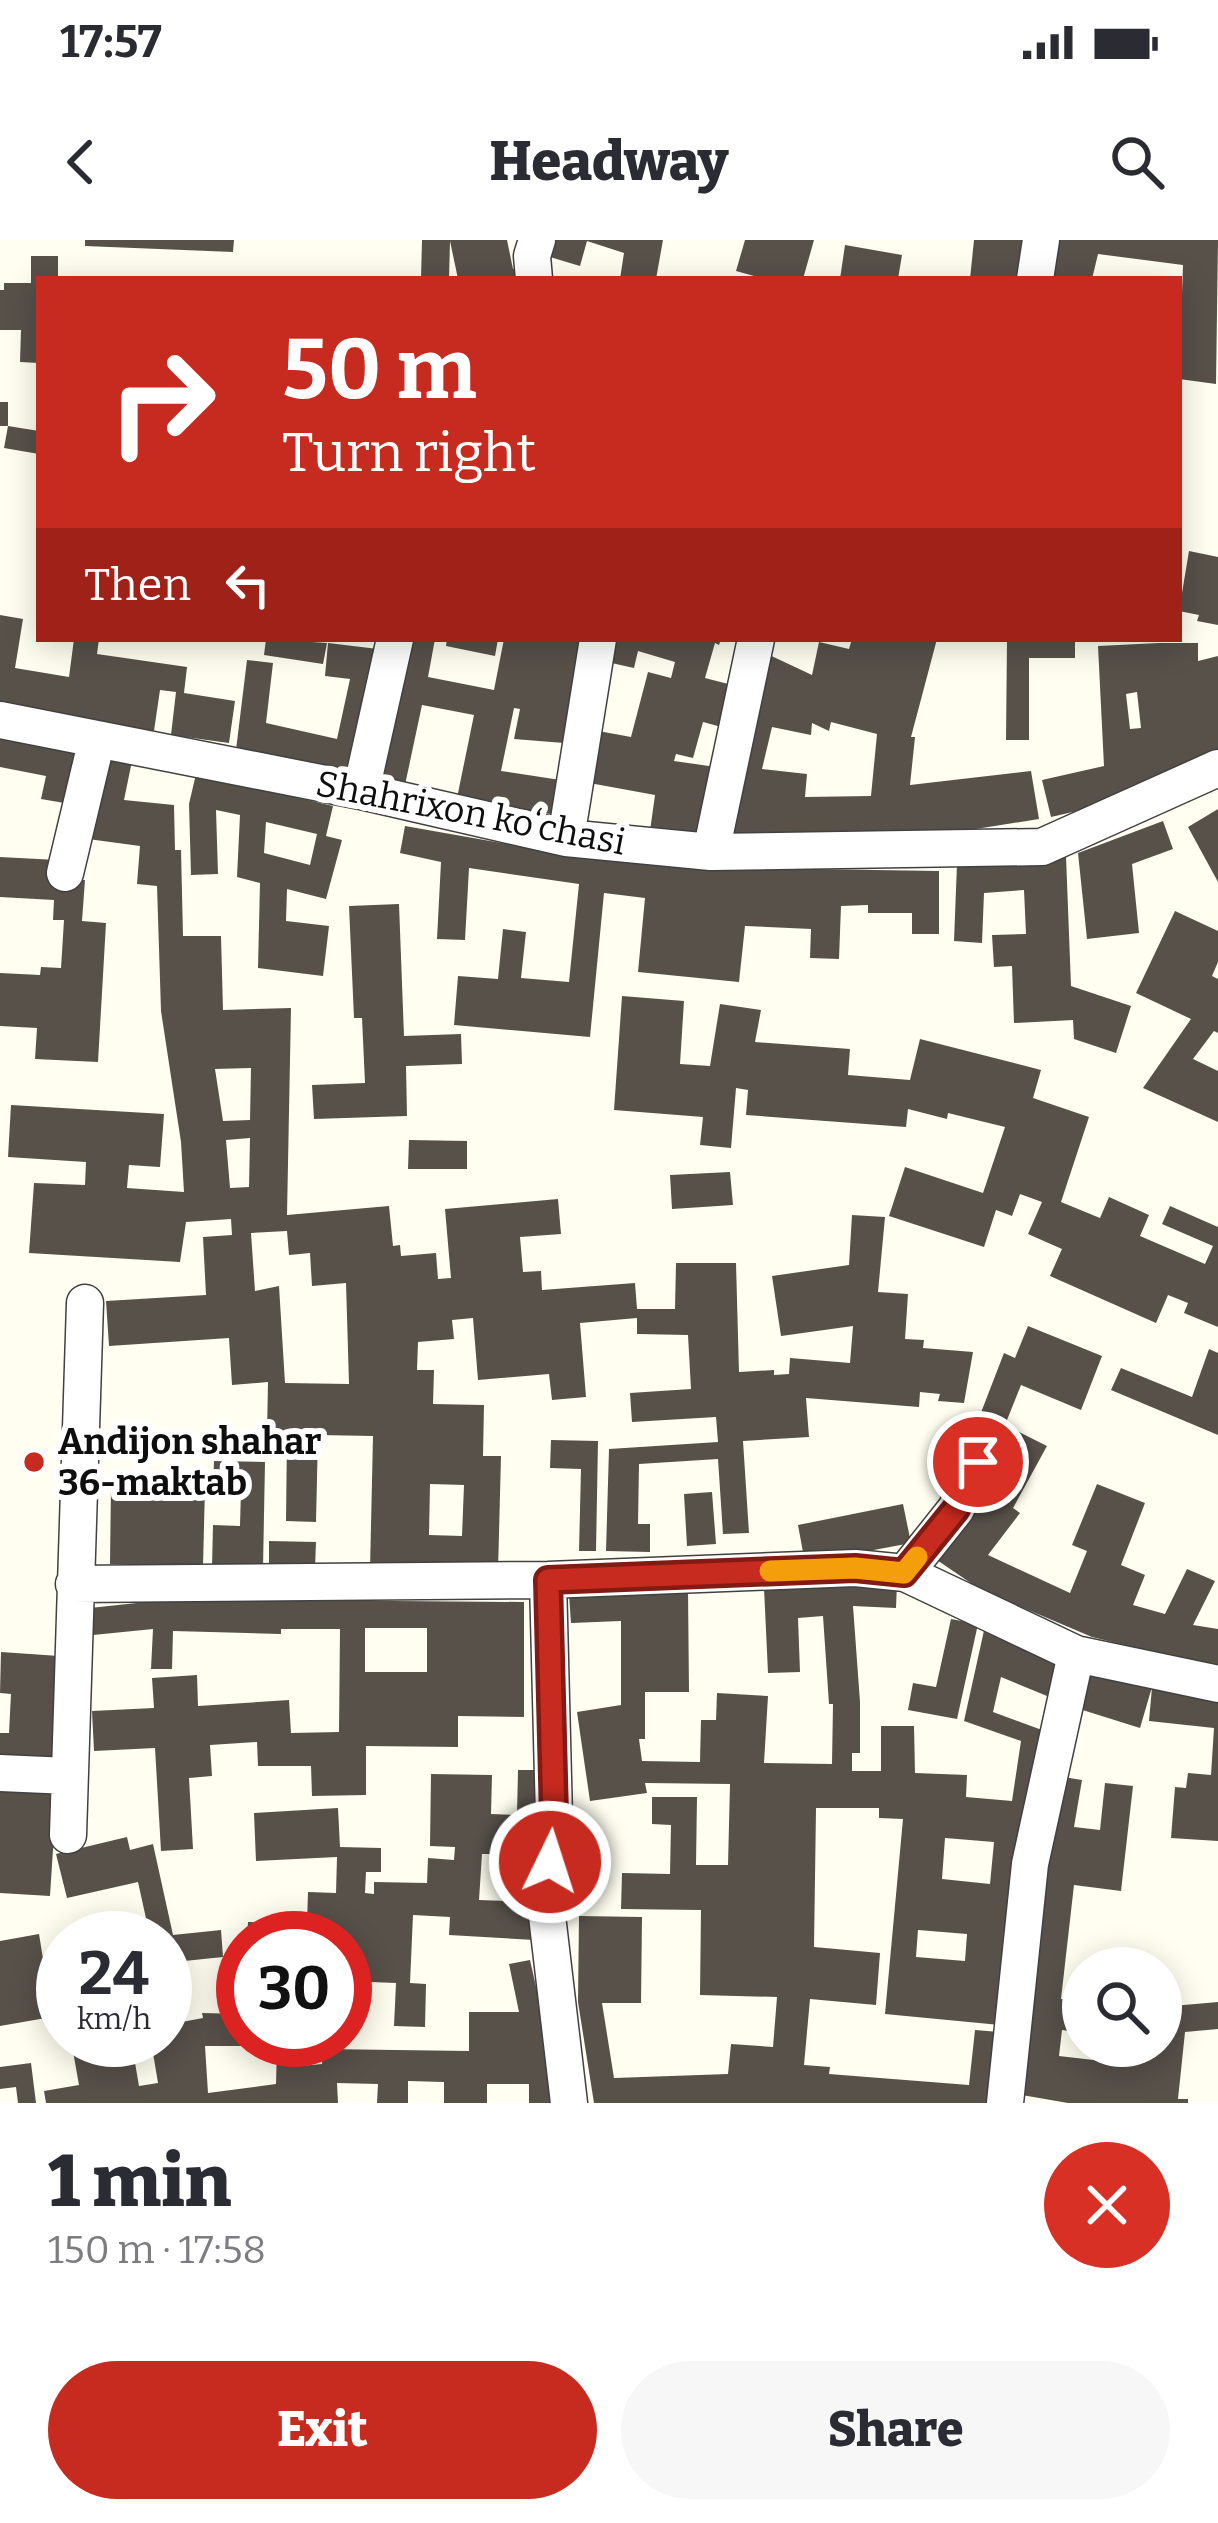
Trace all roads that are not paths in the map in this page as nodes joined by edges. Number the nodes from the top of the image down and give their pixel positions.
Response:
1 (537, 240) edge
2 (1041, 240) edge
3 (534, 276) edge
4 (1035, 276) edge
5 (393, 642) edge
6 (598, 642) edge
7 (755, 642) edge
8 (0, 720) edge
9 (98, 739) junction
10 (1218, 768) edge
11 (361, 791) junction
12 (566, 838) junction
13 (711, 852) junction
14 (65, 873) dead end
15 (85, 1303) dead end
16 (978, 1462) dead end
17 (904, 1573) junction
18 (548, 1580) junction
19 (74, 1584) junction
20 (1076, 1654) junction
21 (1218, 1684) edge
22 (0, 1773) edge
23 (69, 1777) junction
24 (68, 1835) dead end
25 (569, 2103) edge
26 (1005, 2103) edge

1 - 3 street
2 - 4 street
5 - 11 street
6 - 12 street
7 - 13 street
8 - 9 street, Shahrixon koʻchasi
9 - 11 street, Shahrixon koʻchasi
9 - 14 street
10 - 13 street, Shahrixon koʻchasi
11 - 12 street, Shahrixon koʻchasi
12 - 13 street, Shahrixon koʻchasi
15 - 19 street
16 - 17 street
17 - 18 street
17 - 20 street
18 - 19 street
18 - 25 street
19 - 23 street
20 - 21 street
20 - 26 street
22 - 23 street
23 - 24 street

